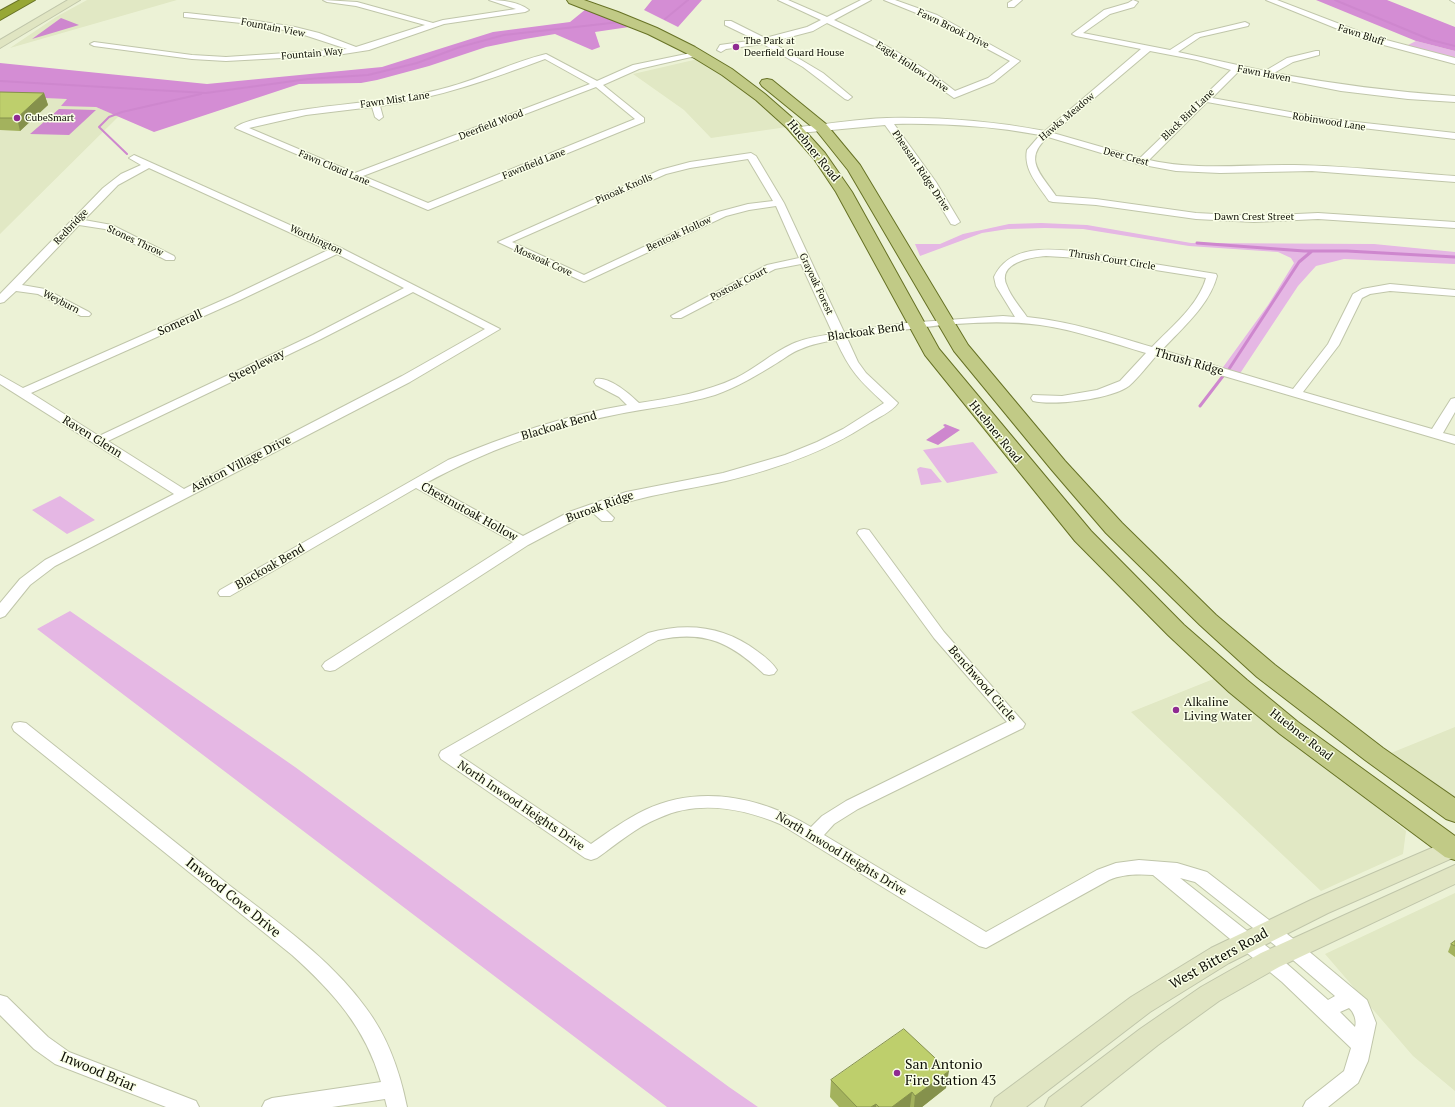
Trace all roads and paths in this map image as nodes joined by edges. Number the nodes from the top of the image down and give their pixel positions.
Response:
1 (9, 0) edge
2 (29, 0) edge
3 (75, 0) edge
4 (327, 0) edge
5 (493, 0) edge
6 (573, 0) edge
7 (603, 0) edge
8 (782, 0) edge
9 (867, 0) edge
10 (888, 0) edge
11 (1018, 0) edge
12 (1270, 0) edge
13 (1134, 2) dead end
14 (0, 5) edge
15 (1011, 5) dead end
16 (187, 15) dead end
17 (0, 16) edge
18 (828, 21) junction
19 (728, 23) dead end
20 (1244, 24) dead end
21 (432, 25) junction
22 (764, 41) junction
23 (94, 44) dead end
24 (0, 45) edge
25 (1148, 48) junction
26 (356, 50) junction
27 (1172, 52) junction
28 (709, 53) junction
29 (1316, 53) dead end
30 (1455, 61) edge
31 (1236, 69) junction
32 (1267, 74) junction
33 (597, 84) junction
34 (954, 95) joint
35 (848, 97) dead end
36 (1205, 98) junction
37 (1455, 99) edge
38 (375, 103) junction
39 (379, 117) dead end
40 (887, 121) junction
41 (240, 128) joint
42 (821, 128) junction
43 (799, 130) junction
44 (1047, 134) junction
45 (1455, 136) edge
46 (751, 156) joint
47 (134, 158) dead end
48 (1276, 160) dead end
49 (1141, 162) junction
50 (149, 165) junction
51 (1285, 169) junction
52 (355, 176) junction
53 (1455, 179) edge
54 (1053, 199) joint
55 (779, 203) junction
56 (428, 207) joint
57 (77, 222) junction
58 (955, 222) dead end
59 (1455, 225) edge
60 (503, 242) joint
61 (337, 250) junction
62 (170, 258) dead end
63 (805, 260) junction
64 (584, 279) joint
65 (14, 287) junction
66 (413, 288) junction
67 (1455, 293) edge
68 (0, 300) edge
69 (85, 314) dead end
70 (677, 316) dead end
71 (1023, 320) junction
72 (945, 323) junction
73 (917, 326) junction
74 (494, 328) joint
75 (839, 335) junction
76 (1156, 352) junction
77 (0, 379) edge
78 (600, 382) dead end
79 (22, 393) junction
80 (1296, 393) junction
81 (1037, 398) dead end
82 (1455, 402) edge
83 (892, 403) joint
84 (636, 407) junction
85 (1436, 434) junction
86 (1455, 440) edge
87 (99, 441) junction
88 (416, 483) junction
89 (183, 494) junction
90 (595, 507) junction
91 (606, 518) dead end
92 (864, 533) dead end
93 (523, 542) junction
94 (225, 593) dead end
95 (1194, 606) junction
96 (0, 613) edge
97 (1161, 614) junction
98 (330, 666) dead end
99 (769, 670) dead end
100 (20, 726) dead end
101 (1455, 812) edge
102 (812, 836) junction
103 (1454, 848) edge
104 (1158, 870) junction
105 (1455, 874) edge
106 (1209, 883) junction
107 (1188, 895) junction
108 (1270, 930) junction
109 (1246, 942) junction
110 (1293, 949) junction
111 (1270, 960) junction
112 (1350, 998) junction
113 (0, 1003) edge
114 (1326, 1010) junction
115 (1361, 1046) junction
116 (396, 1098) edge
117 (189, 1107) edge
118 (272, 1107) edge
119 (1005, 1107) edge
120 (1058, 1107) edge
121 (1313, 1107) edge

1 - 14 highway
2 - 17 highway
3 - 24 main road
4 - 21 street
5 - 21 street, Fountain Way
6 - 28 main road, Huebner Road
7 - 28 main road, Huebner Road
8 - 18 street, Eagle Hollow Drive
9 - 18 street
10 - 34 street, Fawn Brook Drive
11 - 15 street
12 - 30 street, Fawn Bluff
13 - 25 street, Fawn Haven
16 - 26 street, Fountain View
18 - 22 street
18 - 34 street, Eagle Hollow Drive
19 - 22 street
20 - 27 street
21 - 26 street, Fountain Way
22 - 28 street
22 - 35 street
23 - 26 street, Fountain Way
25 - 27 street, Fawn Haven
25 - 44 street, Hawks Meadow
27 - 31 street, Fawn Haven
28 - 33 street, Deerfield Wood
28 - 42 main road, Huebner Road
28 - 43 main road, Huebner Road
29 - 32 street
31 - 32 street, Fawn Haven
31 - 36 street, Black Bird Lane
32 - 37 street, Fawn Haven
33 - 38 street, Fawn Mist Lane
33 - 52 street, Deerfield Wood
33 - 56 street, Fawnfield Lane
36 - 45 street, Robinwood Lane
36 - 49 street, Black Bird Lane
38 - 39 street
38 - 41 street, Fawn Mist Lane
40 - 42 street, Deer Crest
40 - 44 street, Deer Crest
40 - 58 street, Pheasant Ridge Drive
41 - 52 street, Fawn Cloud Lane
42 - 43 street, Deer Crest
42 - 72 main road, Huebner Road
43 - 73 main road, Huebner Road
44 - 49 street, Deer Crest
44 - 54 street, Hawks Meadow
46 - 55 street, Grayoak Forest
46 - 60 street, Pinoak Knolls
47 - 50 street, Worthington
48 - 51 street
49 - 51 street, Deer Crest
50 - 57 street, Redbridge
50 - 61 street, Worthington
51 - 53 street, Deer Crest
52 - 56 street, Fawn Cloud Lane
54 - 59 street, Dawn Crest Street
55 - 63 street, Grayoak Forest
55 - 64 street, Bentoak Hollow
57 - 62 street, Stones Throw
57 - 65 street, Redbridge
60 - 64 street, Mossoak Cove
61 - 66 street, Worthington
61 - 79 street, Somerall
63 - 70 street, Postoak Court
63 - 75 street, Grayoak Forest
65 - 68 street, Redbridge
65 - 69 street, Weyburn
66 - 74 street, Worthington
66 - 87 street, Steepleway
67 - 80 street
71 - 72 street, Thrush Ridge
71 - 76 street, Thrush Ridge
71 - 76 street, Thrush Court Circle
72 - 73 street, Thrush Ridge
72 - 95 main road, Huebner Road
73 - 75 street, Blackoak Bend
73 - 97 main road, Huebner Road
74 - 89 street, Ashton Village Drive
75 - 83 street, Grayoak Forest
75 - 84 street, Blackoak Bend
76 - 80 street, Thrush Ridge
76 - 81 street
77 - 79 street, Raven Glenn
78 - 84 street
79 - 87 street, Raven Glenn
80 - 85 street, Thrush Ridge
82 - 85 street
83 - 90 street, Buroak Ridge
84 - 88 street, Blackoak Bend
85 - 86 street, Thrush Ridge
87 - 89 street, Raven Glenn
88 - 93 street, Chestnutoak Hollow
88 - 94 street, Blackoak Bend
89 - 96 street, Ashton Village Drive
90 - 91 street
90 - 93 street, Buroak Ridge
92 - 102 street, Benchwood Circle
93 - 98 street, Buroak Ridge
95 - 97 main road
95 - 101 main road, Huebner Road
97 - 103 main road, Huebner Road
99 - 102 street, North Inwood Heights Drive
100 - 116 street, Inwood Cove Drive
102 - 104 street, North Inwood Heights Drive
103 - 108 main road, West Bitters Road
104 - 106 street, North Inwood Heights Drive
104 - 107 street
105 - 110 main road, West Bitters Road
106 - 107 street
106 - 108 street, North Inwood Heights Drive
107 - 109 street
108 - 109 main road, West Bitters Road
108 - 110 street, North Inwood Heights Drive
109 - 111 street
109 - 119 main road, West Bitters Road
110 - 111 main road, West Bitters Road
110 - 112 street, North Inwood Heights Drive
111 - 114 street
111 - 120 main road, West Bitters Road
112 - 114 street
112 - 115 street, North Inwood Heights Drive
113 - 117 street, Inwood Briar
114 - 115 street
115 - 121 street, North Inwood Heights Drive
116 - 118 street

